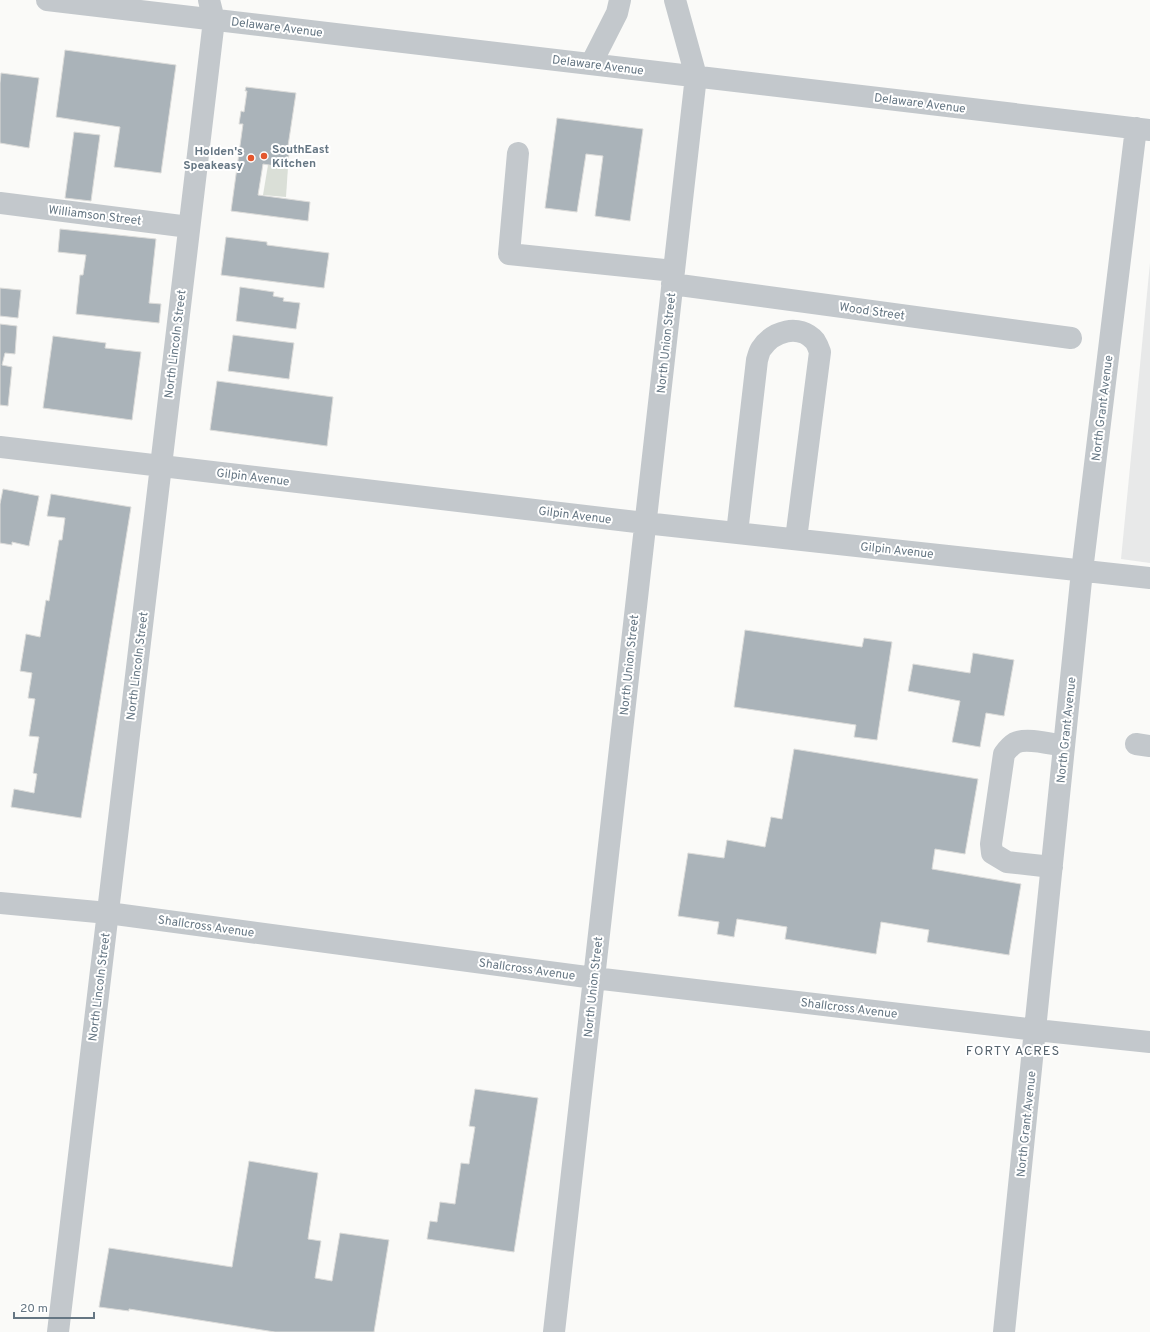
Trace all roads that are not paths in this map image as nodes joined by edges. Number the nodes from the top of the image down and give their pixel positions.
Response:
1 (47, 0) edge
2 (620, 0) edge
3 (675, 0) edge
4 (211, 10) edge
5 (591, 64) junction
6 (696, 76) junction
7 (1143, 129) edge
8 (518, 153) dead end
9 (0, 204) edge
10 (189, 227) junction
11 (673, 278) junction
12 (1071, 338) dead end
13 (0, 447) edge
14 (161, 466) junction
15 (645, 523) junction
16 (737, 533) junction
17 (796, 539) junction
18 (1082, 570) junction
19 (1150, 578) edge
20 (1064, 746) junction
21 (1052, 867) junction
22 (0, 903) edge
23 (108, 913) junction
24 (594, 978) junction
25 (1036, 1030) junction
26 (1150, 1042) edge
27 (58, 1332) edge
28 (554, 1332) edge
29 (1004, 1332) edge

1 - 4 street, Delaware Avenue
2 - 5 street
3 - 6 street, North Union Street
4 - 5 street, Delaware Avenue
4 - 10 street, North Lincoln Street
5 - 6 street, Delaware Avenue
6 - 7 street, Delaware Avenue
6 - 11 street, North Union Street
7 - 18 street, North Grant Avenue
8 - 11 street, Wood Street
9 - 10 street, Williamson Street
10 - 14 street, North Lincoln Street
11 - 12 street, Wood Street
11 - 15 street, North Union Street
13 - 14 street, Gilpin Avenue
14 - 15 street, Gilpin Avenue
14 - 23 street, North Lincoln Street
15 - 16 street, Gilpin Avenue
15 - 24 street, North Union Street
16 - 17 street, Gilpin Avenue
16 - 17 street
17 - 18 street, Gilpin Avenue
18 - 19 street, Gilpin Avenue
18 - 20 street, North Grant Avenue
20 - 21 street, North Grant Avenue
20 - 21 street
21 - 25 street, North Grant Avenue
22 - 23 street, Shallcross Avenue
23 - 24 street, Shallcross Avenue
23 - 27 street, North Lincoln Street
24 - 25 street, Shallcross Avenue
24 - 28 street, North Union Street
25 - 26 street, Shallcross Avenue
25 - 29 street, North Grant Avenue

